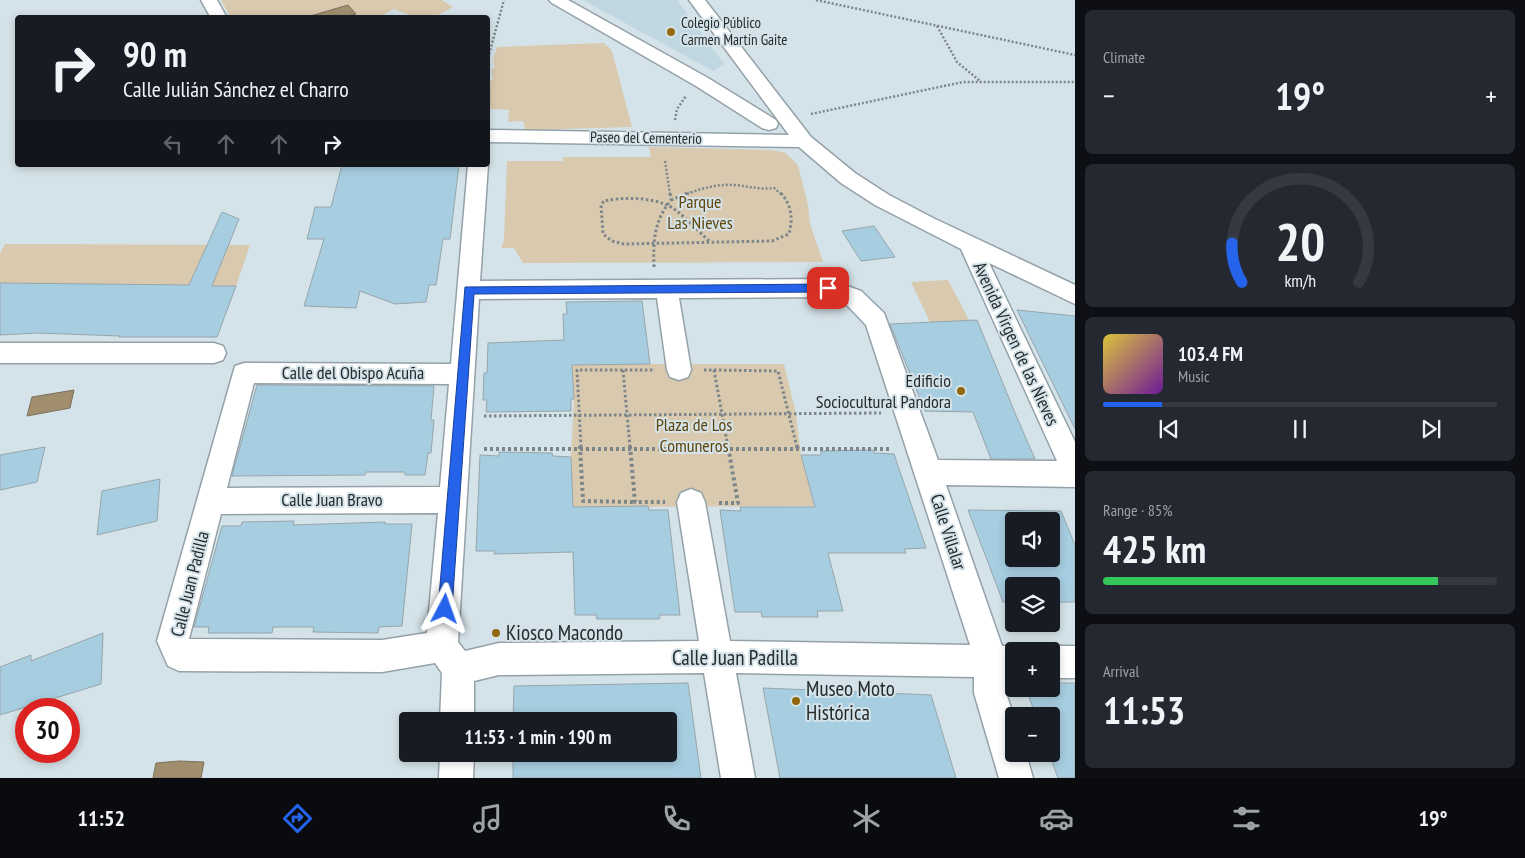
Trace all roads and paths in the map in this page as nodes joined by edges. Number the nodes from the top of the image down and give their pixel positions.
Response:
1 (209, 0) edge
2 (504, 0) edge
3 (557, 0) edge
4 (697, 0) edge
5 (816, 0) edge
6 (217, 15) edge
7 (937, 25) junction
8 (490, 51) edge
9 (1075, 55) edge
10 (980, 81) junction
11 (1075, 82) edge
12 (803, 116) dead end
13 (769, 124) dead end
14 (490, 136) edge
15 (804, 141) junction
16 (665, 160) dead end
17 (478, 167) edge
18 (671, 200) junction
19 (668, 205) junction
20 (709, 242) junction
21 (653, 245) junction
22 (979, 254) junction
23 (469, 290) junction
24 (661, 290) junction
25 (1075, 295) edge
26 (0, 353) edge
27 (214, 353) dead end
28 (623, 370) junction
29 (679, 370) junction
30 (714, 370) junction
31 (244, 373) joint
32 (462, 374) junction
33 (909, 413) junction
34 (724, 414) junction
35 (790, 414) junction
36 (627, 415) junction
37 (459, 416) junction
38 (579, 416) junction
39 (457, 449) junction
40 (798, 449) junction
41 (581, 450) junction
42 (631, 450) junction
43 (728, 450) junction
44 (924, 460) junction
45 (1075, 472) edge
46 (453, 500) junction
47 (210, 501) junction
48 (635, 502) junction
49 (691, 502) junction
50 (717, 657) junction
51 (450, 658) junction
52 (1002, 662) edge
53 (1060, 662) edge
54 (1075, 662) edge
55 (456, 712) edge
56 (457, 762) edge
57 (456, 778) edge
58 (738, 778) edge
59 (1016, 778) edge

1 - 6 street
2 - 8 path
3 - 13 street
4 - 15 street
5 - 7 path
7 - 9 path
7 - 10 path
10 - 11 path
10 - 12 path
14 - 15 street, Paseo del Cementerio
15 - 22 street
16 - 18 path
17 - 23 street
18 - 19 path
18 - 20 path
19 - 20 path
19 - 21 path
19 - 21 path
20 - 21 path
21 - 24 path
22 - 25 street
22 - 45 street, Avenida Virgen de las Nieves
23 - 24 street
23 - 32 street
24 - 29 street
24 - 33 street, Calle Villalar
26 - 27 street
28 - 29 path
28 - 36 path
28 - 38 path
29 - 30 path
30 - 34 path
30 - 35 path
31 - 32 street, Calle del Obispo Acuña
31 - 47 street, Calle Juan Padilla
32 - 37 street
33 - 35 path
33 - 44 street, Calle Villalar
34 - 35 path
34 - 36 path
34 - 43 path
35 - 40 path
36 - 38 path
36 - 42 path
37 - 38 path
37 - 39 street
38 - 41 path
39 - 41 path
39 - 46 street
40 - 43 path
40 - 44 path
41 - 42 path
41 - 48 path
42 - 43 path
42 - 48 path
43 - 49 path
44 - 45 street
44 - 52 street, Calle Villalar
46 - 47 street, Calle Juan Bravo
46 - 51 street
47 - 51 street, Calle Juan Padilla
48 - 49 path
49 - 50 street
50 - 51 street, Calle Juan Padilla
50 - 52 street, Calle Juan Padilla
50 - 58 street
51 - 55 street
52 - 59 street, Calle Villalar
53 - 54 street
56 - 57 street

